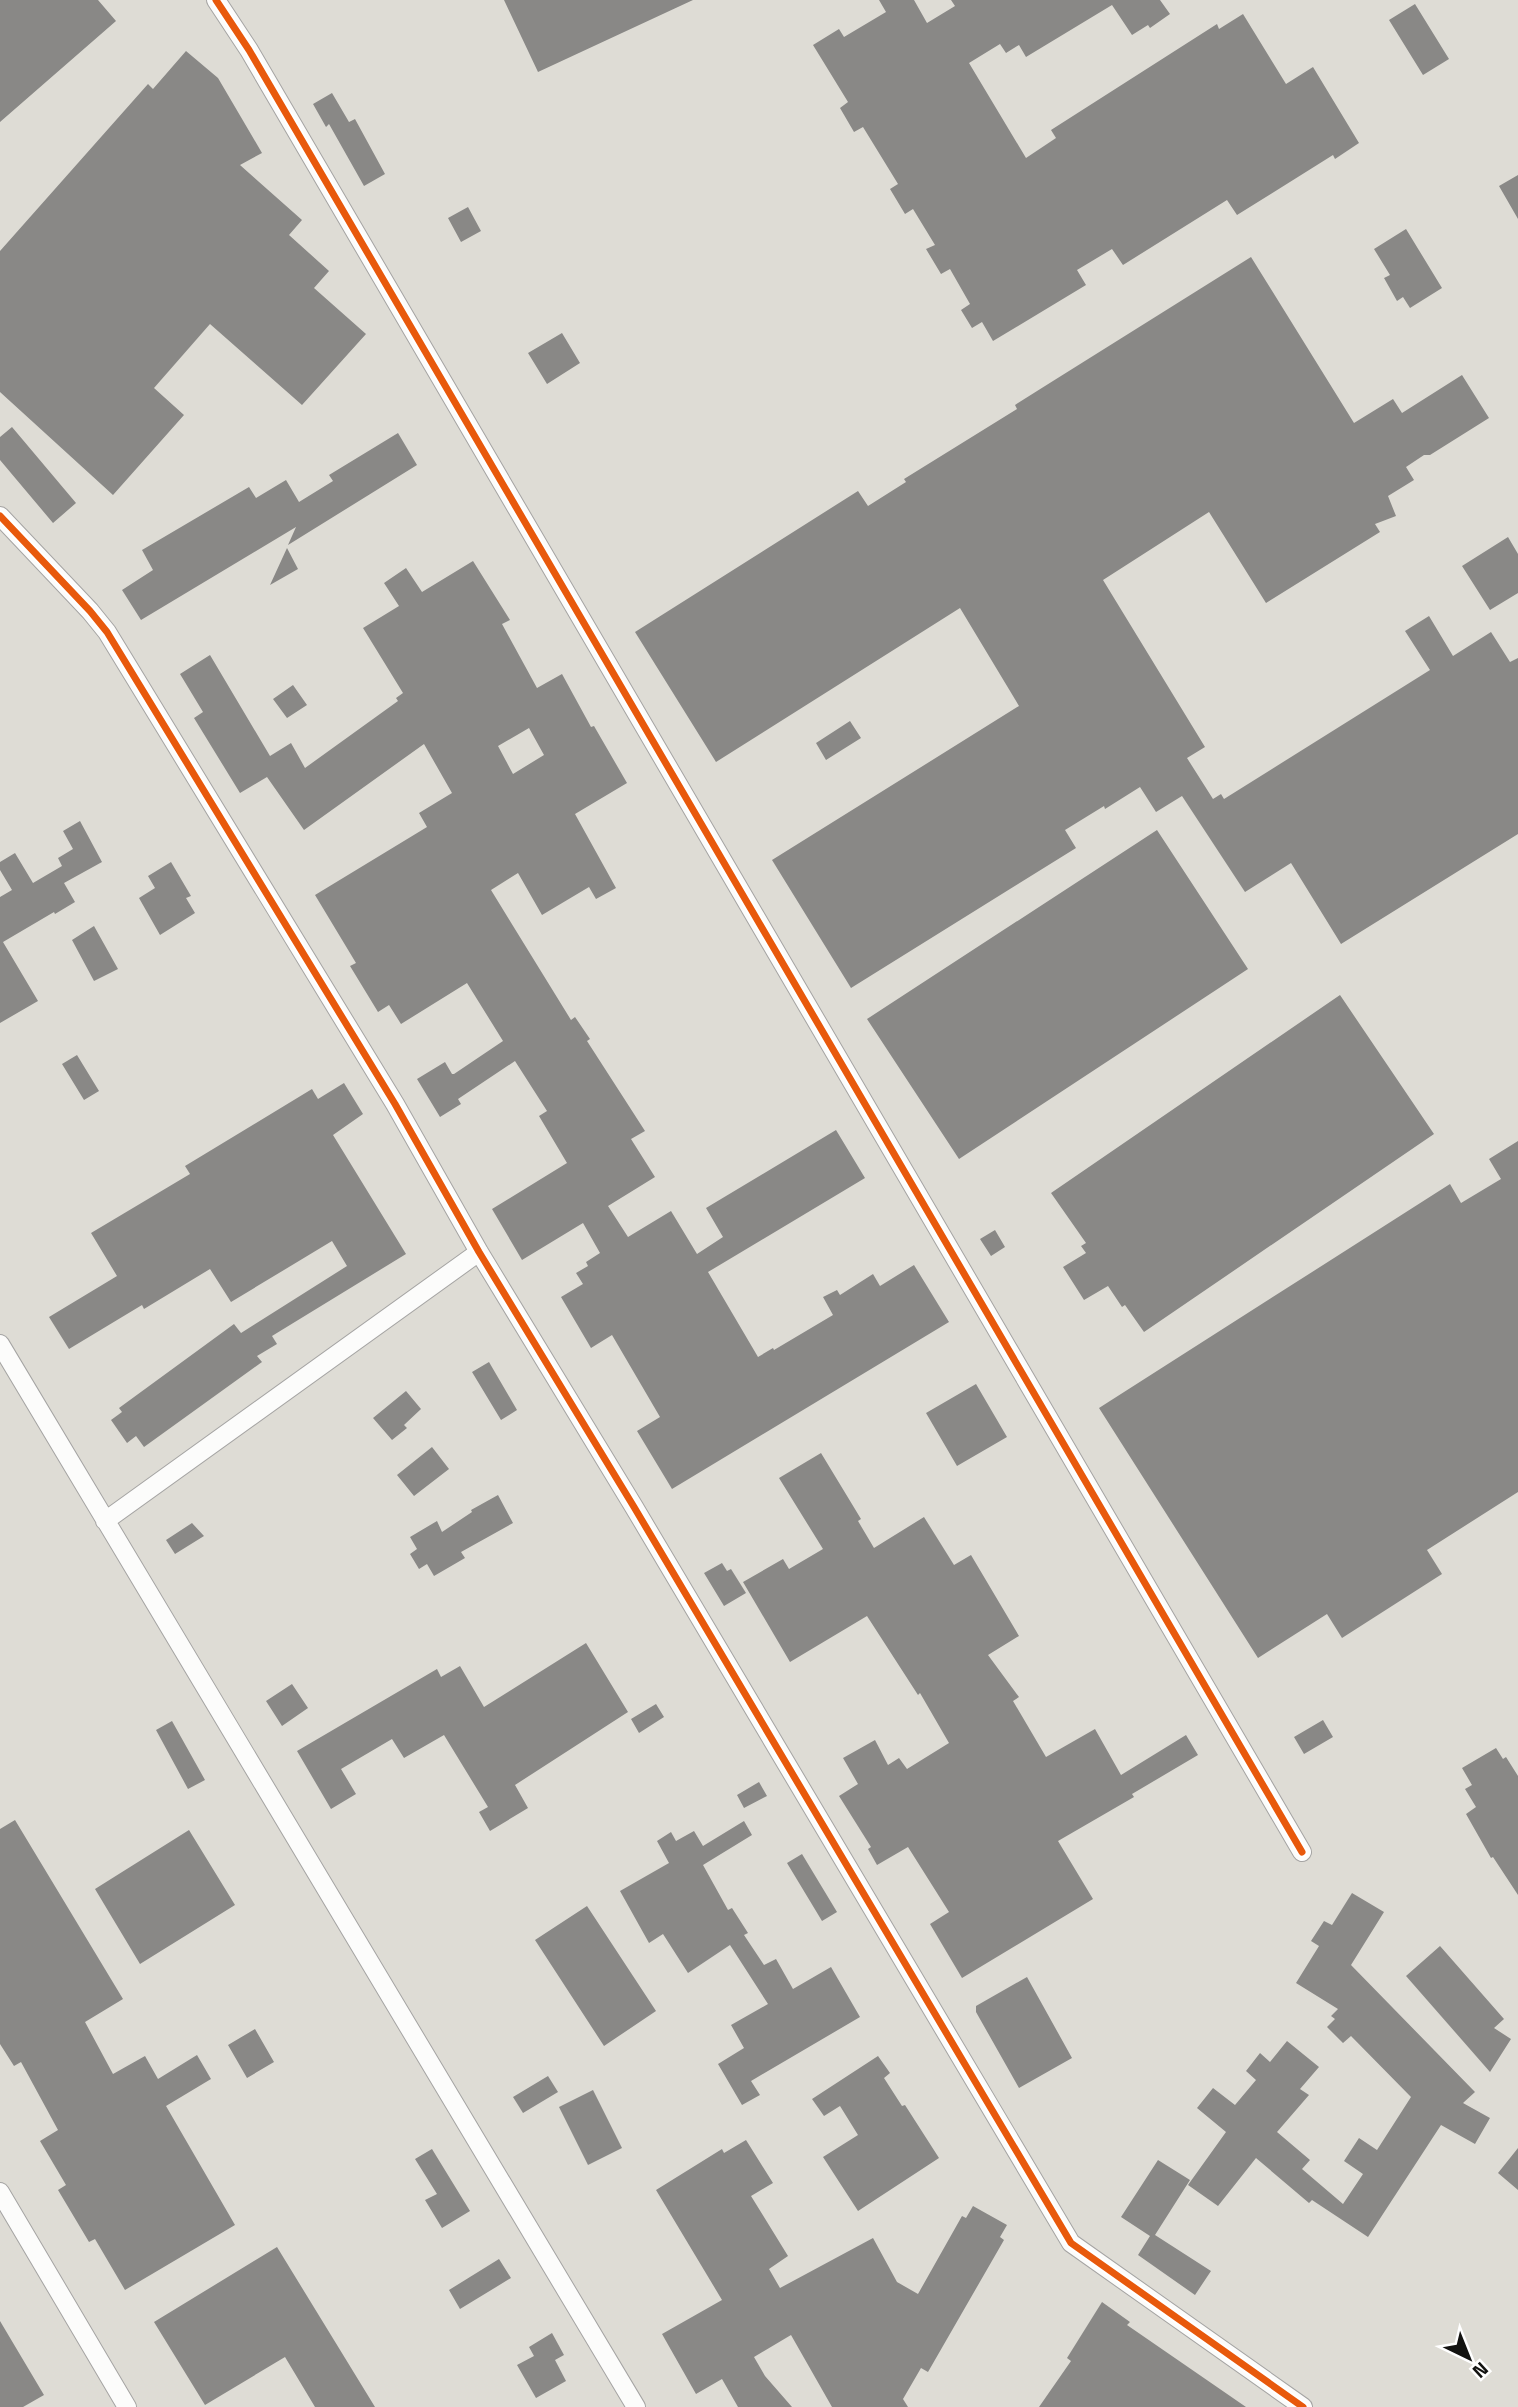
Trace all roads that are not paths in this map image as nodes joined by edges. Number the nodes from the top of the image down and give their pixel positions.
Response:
1 (216, 0) edge
2 (0, 516) edge
3 (479, 1252) junction
4 (0, 1344) edge
5 (105, 1521) junction
6 (1302, 1852) dead end
7 (0, 2192) edge
8 (127, 2407) edge
9 (636, 2407) edge
10 (1303, 2407) edge

1 - 6 street
2 - 3 street
3 - 5 street
3 - 10 street
4 - 5 street
5 - 9 street
7 - 8 street

